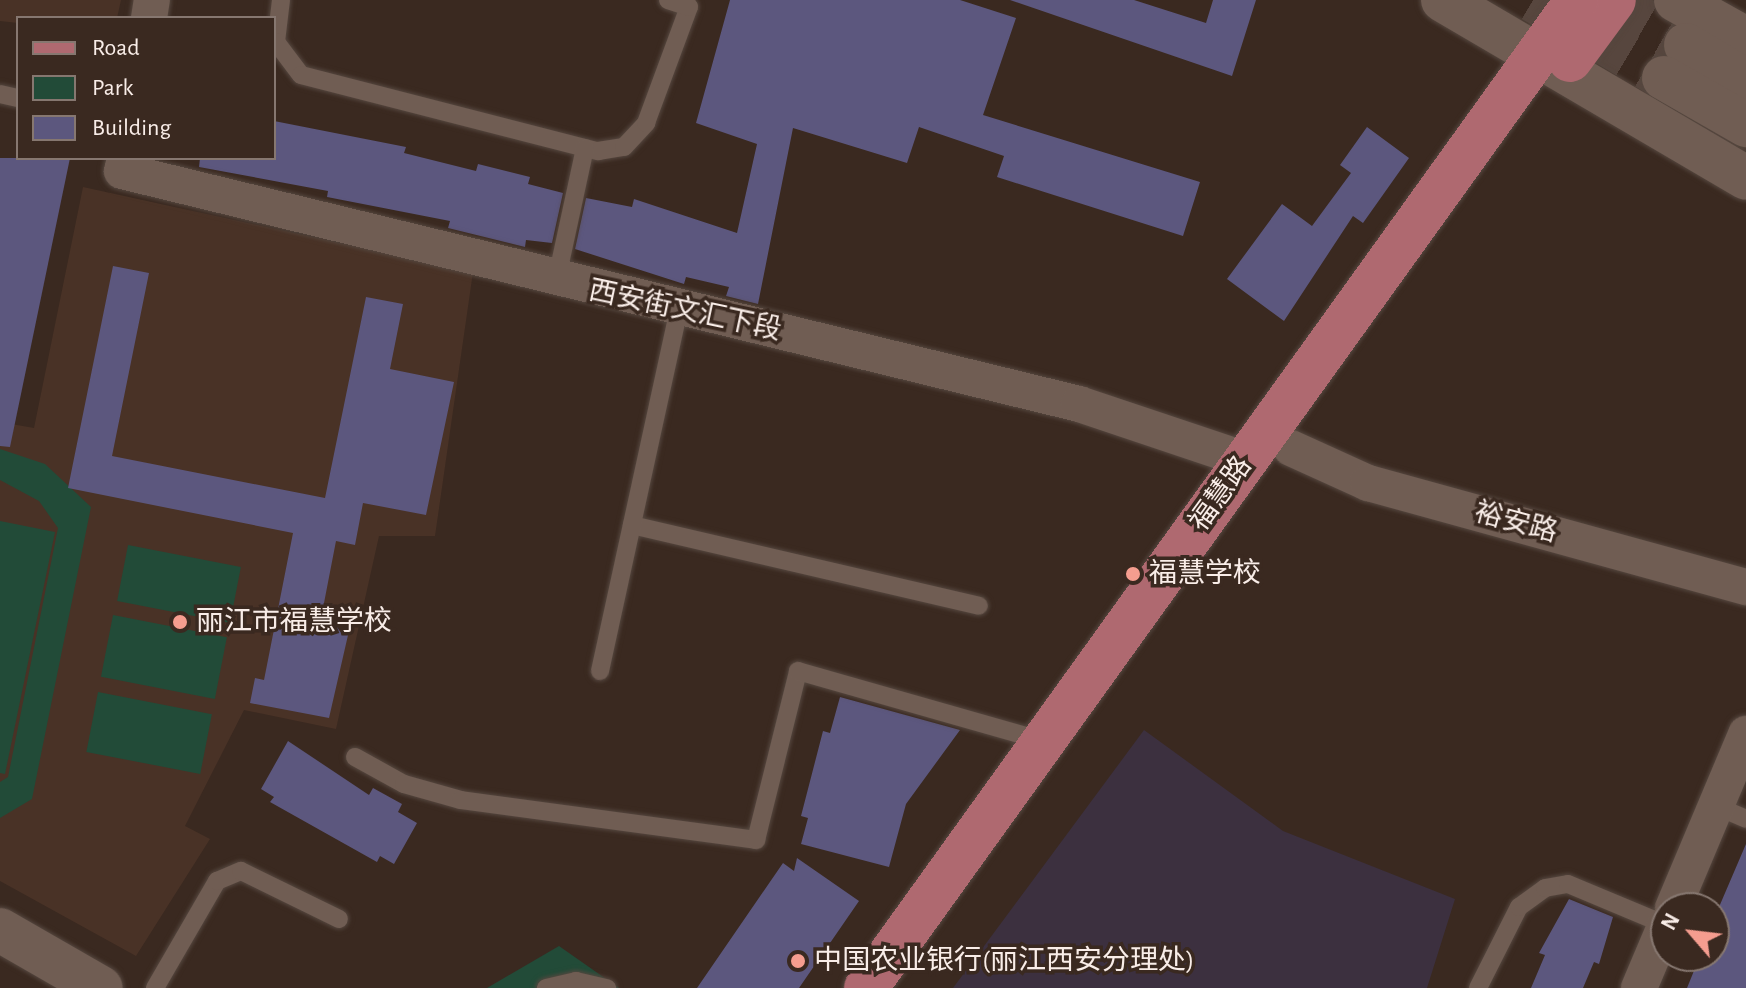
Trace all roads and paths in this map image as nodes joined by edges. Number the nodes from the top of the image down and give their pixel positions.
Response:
1 (281, 0) edge
2 (668, 0) edge
3 (1443, 0) edge
4 (1577, 0) edge
5 (1614, 0) edge
6 (1676, 0) tunnel mouth
7 (1746, 39) edge
8 (1549, 64) junction
9 (1746, 81) edge
10 (1746, 125) edge
11 (585, 148) junction
12 (124, 165) edge
13 (1746, 178) edge
14 (556, 282) junction
15 (679, 309) junction
16 (1291, 448) junction
17 (1246, 460) junction
18 (632, 525) junction
19 (1746, 587) edge
20 (979, 606) dead end
21 (600, 671) dead end
22 (1746, 734) edge
23 (1044, 741) junction
24 (355, 757) dead end
25 (1731, 812) edge
26 (1683, 892) edge
27 (1650, 917) edge
28 (339, 919) dead end
29 (0, 930) edge
30 (1650, 962) edge
31 (101, 988) edge
32 (155, 988) edge
33 (546, 988) edge
34 (607, 988) edge
35 (866, 988) edge
36 (904, 988) edge
37 (1478, 988) edge
38 (1639, 988) edge

1 - 11 lane
2 - 11 lane
3 - 8 main road
4 - 8 main road, 福慧路
5 - 8 main road, 福慧路
6 - 7 main road
8 - 13 main road
8 - 16 main road, 福慧路
8 - 17 main road, 福慧路
9 - 10 main road
11 - 14 lane
12 - 14 street, 西安街文汇下段
14 - 15 street, 西安街文汇下段
15 - 17 street, 西安街文汇下段
15 - 18 lane
16 - 19 street, 裕安路
16 - 36 main road, 福慧路
17 - 23 main road, 福慧路
18 - 20 lane
18 - 21 lane
22 - 25 street
23 - 24 lane
23 - 35 main road, 福慧路
25 - 26 street
27 - 37 lane
28 - 32 lane
29 - 31 main road
30 - 38 street
33 - 34 lane

